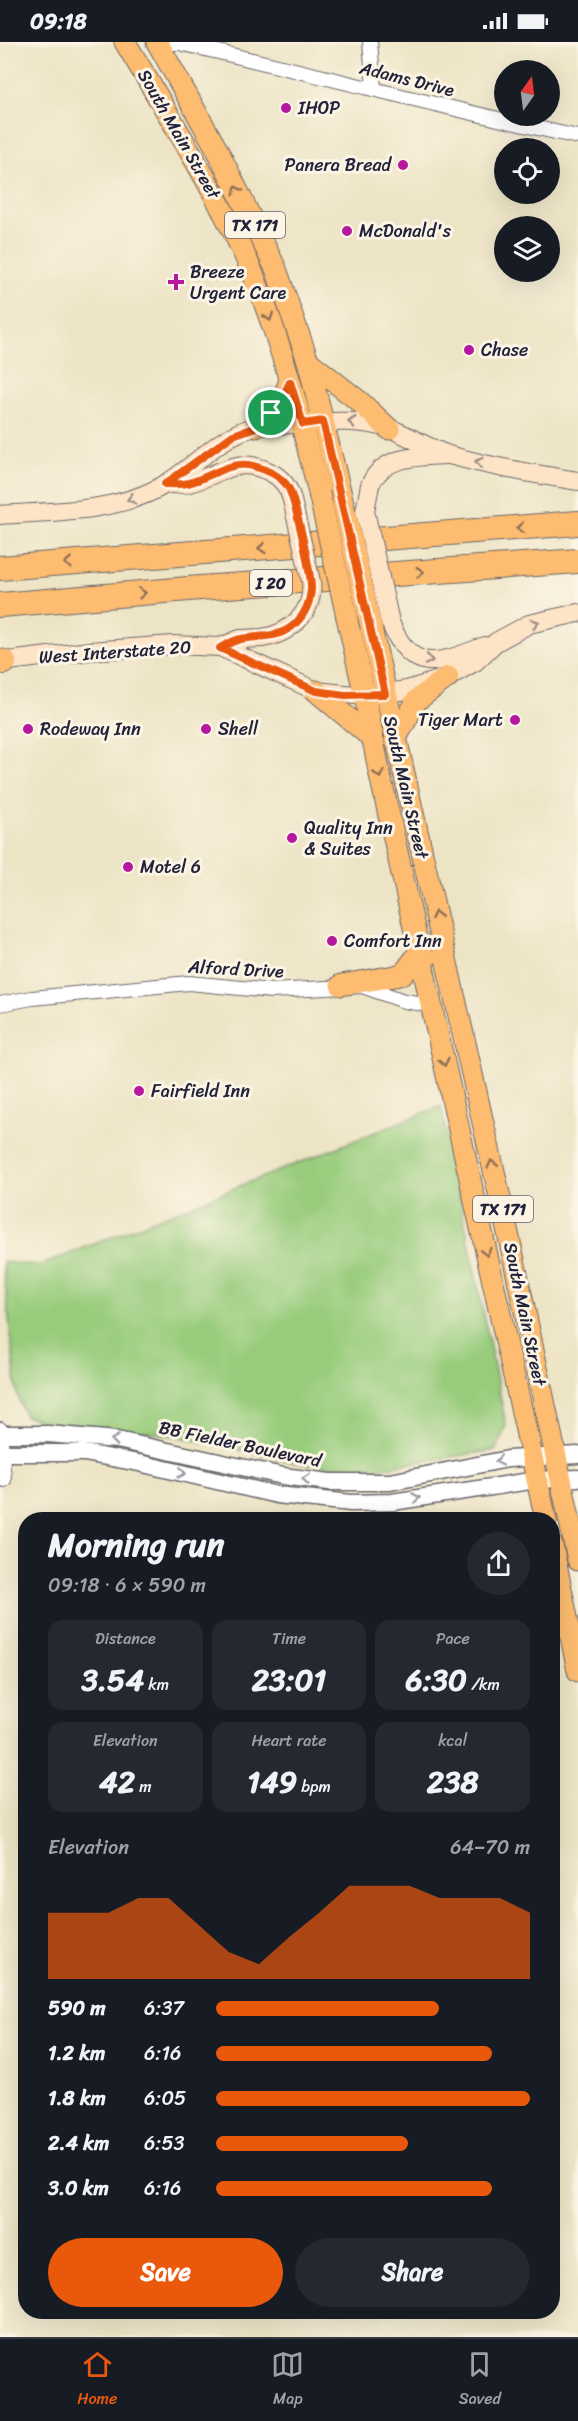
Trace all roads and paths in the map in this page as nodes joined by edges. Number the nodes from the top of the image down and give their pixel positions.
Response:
1 (125, 42) edge
2 (156, 42) edge
3 (370, 42) edge
4 (374, 88) junction
5 (578, 137) edge
6 (308, 361) junction
7 (290, 382) junction
8 (313, 423) junction
9 (256, 427) junction
10 (389, 429) junction
11 (447, 454) junction
12 (578, 481) edge
13 (165, 484) junction
14 (0, 515) edge
15 (578, 524) edge
16 (578, 561) edge
17 (543, 563) junction
18 (0, 568) edge
19 (578, 571) edge
20 (0, 606) edge
21 (578, 613) edge
22 (370, 625) junction
23 (496, 642) junction
24 (220, 648) junction
25 (1, 662) edge
26 (448, 677) junction
27 (316, 691) junction
28 (375, 695) junction
29 (372, 738) junction
30 (395, 740) junction
31 (420, 952) junction
32 (341, 986) junction
33 (454, 992) junction
34 (0, 1004) edge
35 (431, 1005) junction
36 (466, 1046) junction
37 (0, 1429) edge
38 (0, 1434) edge
39 (1, 1453) edge
40 (555, 1455) junction
41 (578, 1455) edge
42 (532, 1457) junction
43 (569, 1478) edge
44 (4, 1480) dead end
45 (537, 1480) junction
46 (544, 1512) edge
47 (578, 1560) edge
48 (560, 1584) edge
49 (578, 1671) edge

1 -> 7 main road, South Main Street / TX 171
2 - 4 street, Adams Drive
6 -> 2 main road, South Main Street / TX 171
3 - 4 street
4 - 5 street, Adams Drive
6 - 8 main road, South Main Street / TX 171
6 - 10 main road
7 - 8 main road, South Main Street / TX 171
7 - 9 main road
8 - 9 main road
10 -> 8 main road
8 - 22 main road, South Main Street / TX 171, bridge
8 - 22 main road, South Main Street / TX 171, bridge
9 - 13 main road
10 - 11 main road
12 -> 11 main road
11 - 22 main road, bridge
13 -> 14 main road
13 - 24 main road, bridge
15 -> 18 highway, I 20
16 - 17 highway, I 20
17 - 19 highway
20 -> 17 highway, I 20
23 -> 21 main road
22 -> 23 main road
22 - 28 main road, South Main Street / TX 171
23 - 26 main road, West Interstate 20
24 - 25 main road, West Interstate 20
24 - 27 main road, West Interstate 20
26 - 28 main road, West Interstate 20
26 - 30 main road
27 - 28 main road, West Interstate 20
27 - 29 main road
28 - 29 main road, South Main Street / TX 171
28 - 30 main road, South Main Street / TX 171
29 -> 31 main road, South Main Street / TX 171
33 -> 30 main road, South Main Street / TX 171
31 - 32 main road
31 - 33 main road
31 - 35 main road, South Main Street / TX 171
32 - 34 street, Alford Drive
32 - 35 street, Alford Drive
33 - 36 main road, South Main Street / TX 171
35 - 36 main road
35 -> 42 main road, South Main Street / TX 171
40 -> 36 main road, South Main Street / TX 171
37 - 38 street
38 - 39 street
42 -> 38 street, BB Fielder Boulevard
39 - 44 street
39 -> 45 street
40 - 41 street, BB Fielder Boulevard
40 - 42 street, BB Fielder Boulevard
40 - 43 main road, South Main Street / TX 171
42 - 45 main road, South Main Street / TX 171
43 - 45 street
43 - 47 main road, South Main Street / TX 171
45 - 46 main road, South Main Street / TX 171
48 - 49 main road

